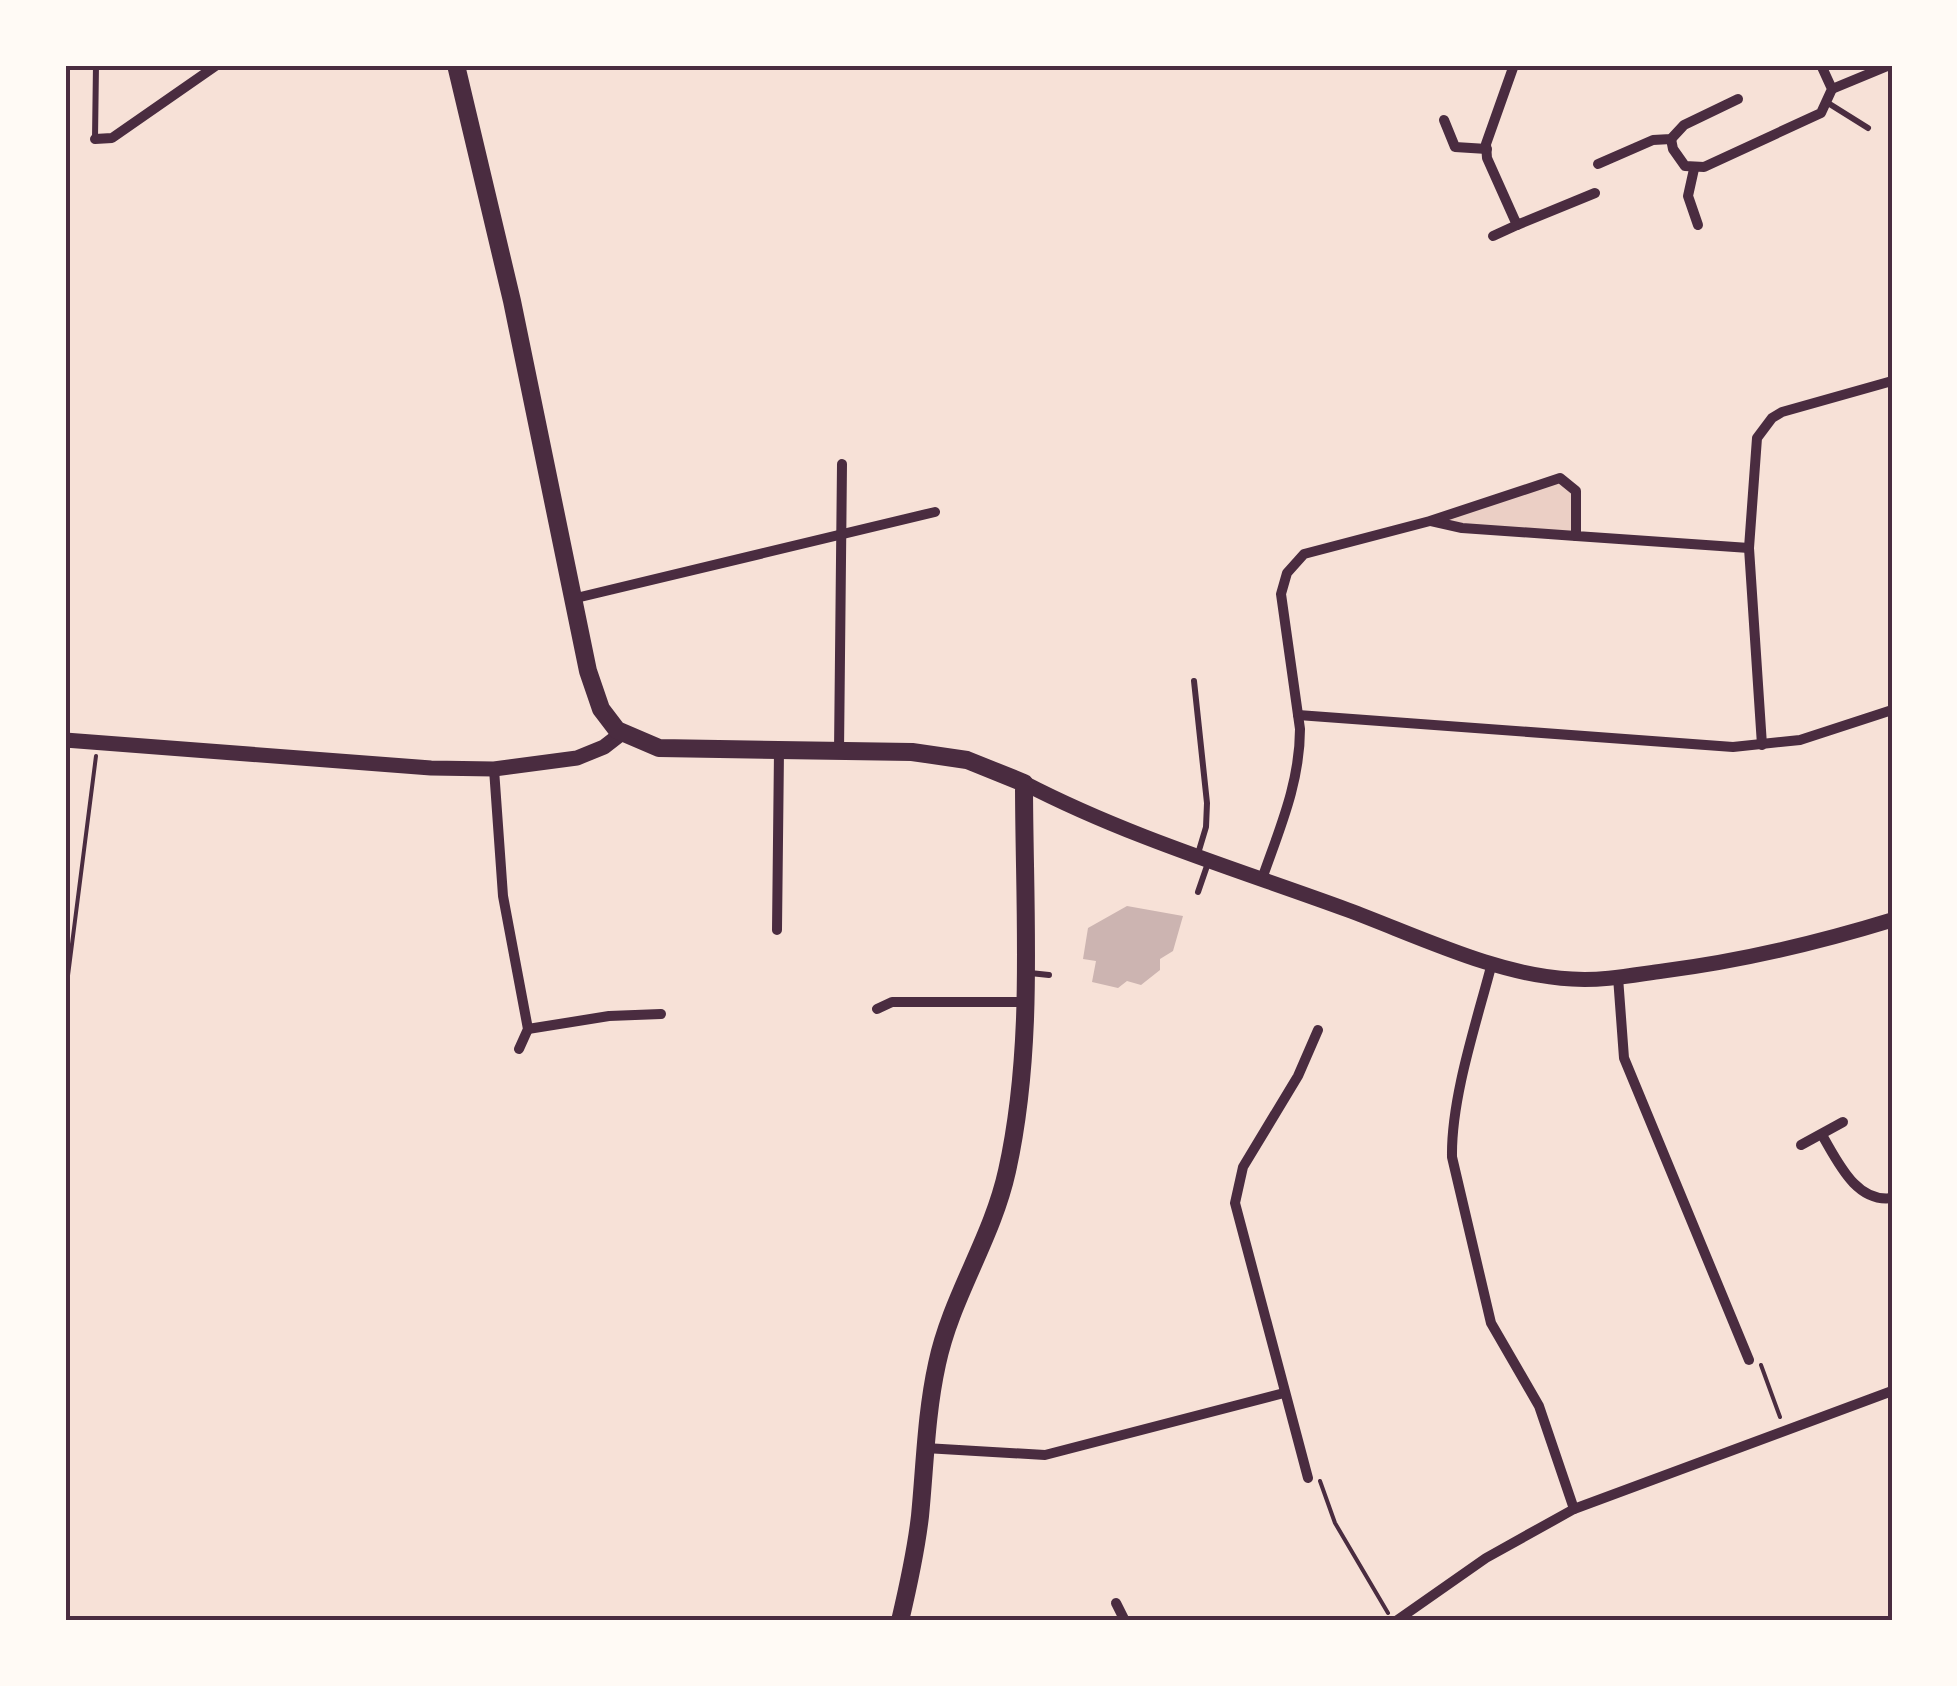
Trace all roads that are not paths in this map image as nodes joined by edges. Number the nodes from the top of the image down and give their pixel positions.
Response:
1 (96, 65) edge
2 (217, 65) edge
3 (456, 65) edge
4 (1514, 65) edge
5 (1820, 65) edge
6 (1890, 65) edge
7 (1832, 89) junction
8 (1738, 99) dead end
9 (1828, 103) junction
10 (1444, 120) dead end
11 (1868, 128) dead end
12 (95, 139) joint
13 (1671, 139) junction
14 (1486, 149) junction
15 (1598, 164) dead end
16 (1694, 169) junction
17 (1595, 193) dead end
18 (1517, 225) junction
19 (1698, 225) dead end
20 (1493, 236) dead end
21 (1892, 381) edge
22 (842, 464) dead end
23 (935, 512) dead end
24 (1430, 520) junction
25 (843, 534) junction
26 (1576, 536) junction
27 (1749, 548) junction
28 (572, 599) junction
29 (1194, 681) dead end
30 (1892, 710) edge
31 (1298, 715) junction
32 (622, 733) junction
33 (65, 740) edge
34 (1762, 746) junction
35 (779, 751) junction
36 (839, 752) junction
37 (494, 769) junction
38 (1024, 783) junction
39 (1202, 860) junction
40 (1262, 879) junction
41 (1198, 892) dead end
42 (1892, 920) edge
43 (778, 930) dead end
44 (1492, 963) junction
45 (1026, 972) junction
46 (1048, 975) dead end
47 (1618, 978) junction
48 (1024, 1002) junction
49 (877, 1009) dead end
50 (660, 1014) dead end
51 (528, 1029) junction
52 (1318, 1030) dead end
53 (519, 1049) dead end
54 (1843, 1122) dead end
55 (1822, 1134) junction
56 (1801, 1145) dead end
57 (1892, 1198) edge
58 (1749, 1360) road end
59 (1892, 1392) edge
60 (1284, 1393) junction
61 (925, 1448) junction
62 (1308, 1478) road end
63 (1574, 1508) junction
64 (1116, 1603) dead end
65 (900, 1621) edge
66 (1124, 1621) edge
67 (1395, 1621) edge

1 - 12 lane
2 - 12 street
3 - 28 main road
4 - 14 street
5 - 7 street
6 - 7 street
7 - 9 street
8 - 13 street
9 - 11 lane
9 - 16 street
10 - 14 street
13 - 15 street
13 - 16 street
14 - 18 street
16 - 19 street
17 - 18 street
18 - 20 street
21 - 27 street
22 - 25 street
23 - 25 street
24 - 26 street
24 - 26 street
24 - 31 street
25 - 28 street
25 - 36 street
26 - 27 street
27 - 34 street
28 - 32 main road
29 - 39 lane
30 - 34 street
31 - 34 street
31 - 40 street
32 - 35 main road
32 - 37 street
33 - 37 street
35 - 36 main road
35 - 43 street
36 - 38 main road
37 - 51 street
38 - 39 street
38 - 45 main road
39 - 40 street
39 - 41 lane
40 - 44 street
42 - 47 street
44 - 47 street
44 - 63 street
45 - 46 lane
45 - 48 main road
47 - 58 street
48 - 49 street
48 - 61 main road
50 - 51 street
51 - 53 street
52 - 60 street
54 - 55 street
55 - 56 street
55 - 57 street
59 - 63 street
60 - 61 street
60 - 62 street
61 - 65 main road
63 - 67 street
64 - 66 street

